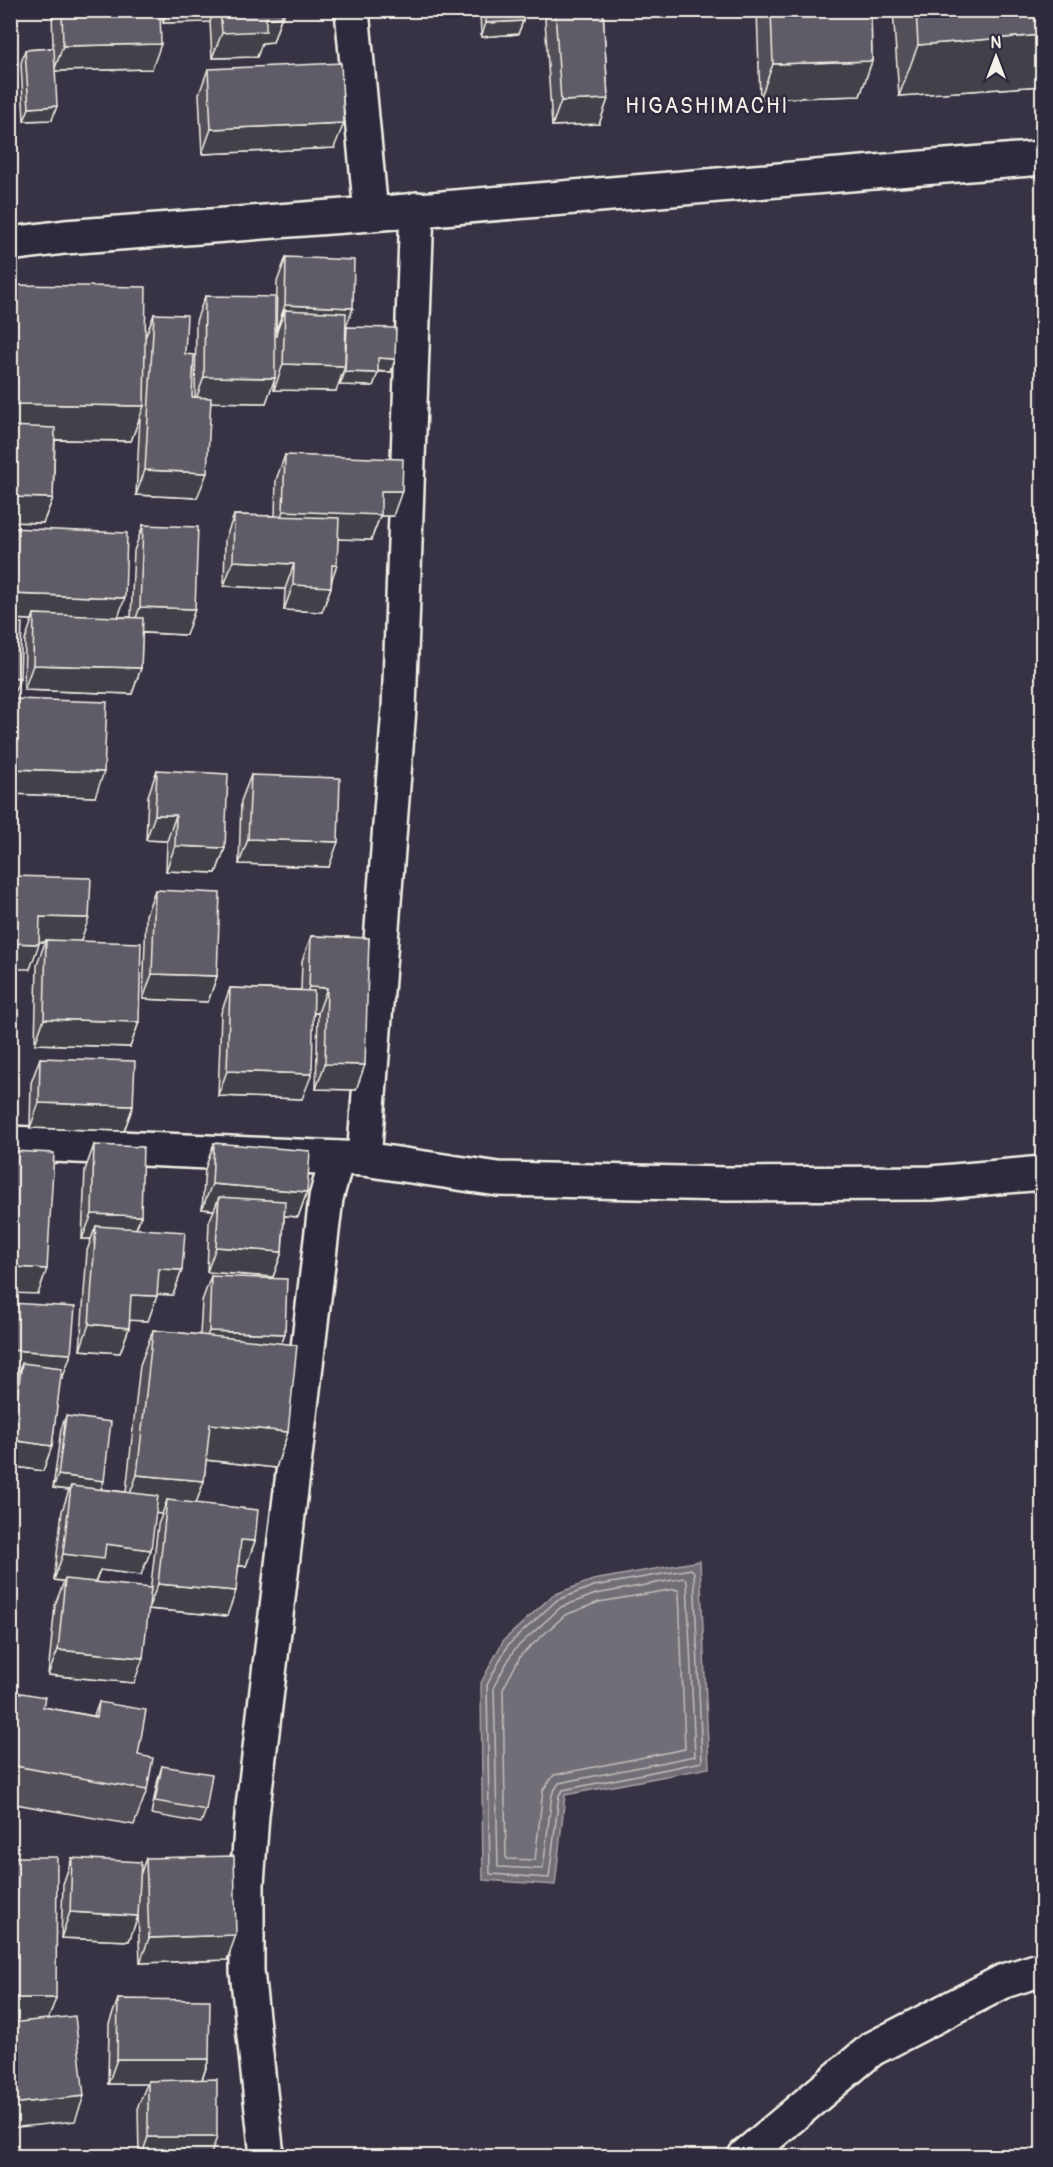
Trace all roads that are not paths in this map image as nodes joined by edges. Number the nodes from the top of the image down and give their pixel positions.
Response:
1 (352, 10) edge
2 (1042, 158) edge
3 (417, 209) junction
4 (371, 214) junction
5 (10, 244) edge
6 (10, 1143) edge
7 (350, 1158) junction
8 (1042, 1173) edge
9 (1042, 1969) edge
10 (267, 2157) edge
11 (745, 2157) edge

1 - 4 street
2 - 3 street
3 - 4 street
3 - 7 street
4 - 5 street
6 - 7 street
7 - 8 street
7 - 10 street
9 - 11 street

